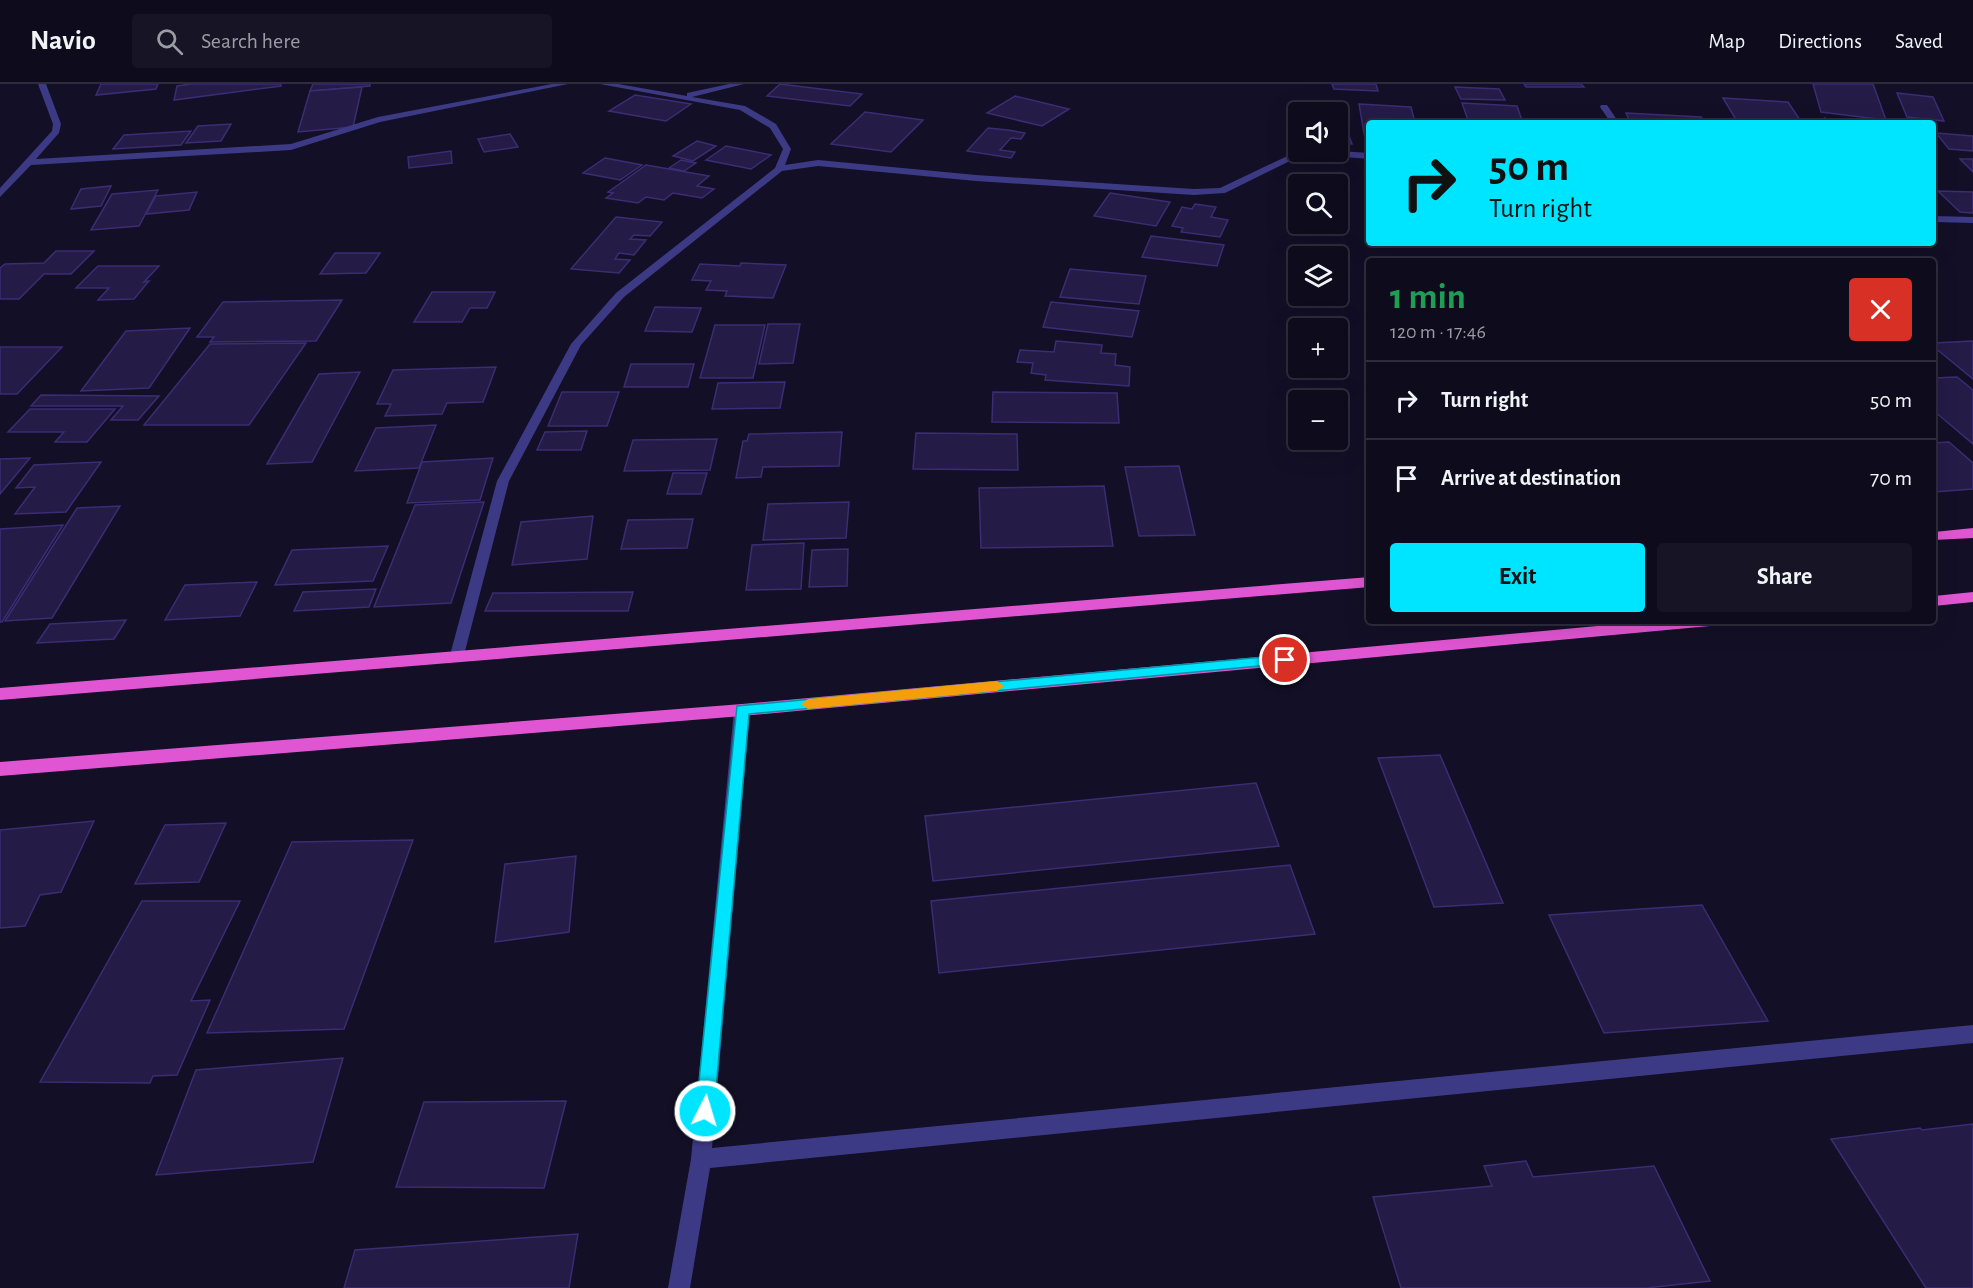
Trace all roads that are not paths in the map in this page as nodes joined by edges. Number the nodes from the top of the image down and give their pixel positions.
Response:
1 (42, 84) edge
2 (564, 84) edge
3 (604, 84) edge
4 (740, 84) edge
5 (684, 96) junction
6 (1604, 107) dead end
7 (1613, 120) edge
8 (1366, 156) edge
9 (30, 162) junction
10 (779, 169) junction
11 (0, 194) edge
12 (1936, 219) edge
13 (1973, 220) edge
14 (1973, 533) edge
15 (1936, 536) edge
16 (1366, 582) edge
17 (1973, 597) edge
18 (1936, 601) edge
19 (1677, 624) edge
20 (457, 655) junction
21 (0, 694) edge
22 (742, 710) junction
23 (0, 769) edge
24 (1973, 1034) edge
25 (701, 1159) junction
26 (680, 1288) edge

1 - 9 street
2 - 9 street
3 - 5 street
4 - 5 street
5 - 10 street
6 - 7 street
8 - 10 street
9 - 11 street
10 - 20 street
12 - 13 street
14 - 15 highway
16 - 20 highway
17 - 18 highway
19 - 22 highway
20 - 21 highway
22 - 23 highway
22 - 25 street
24 - 25 street
25 - 26 street

